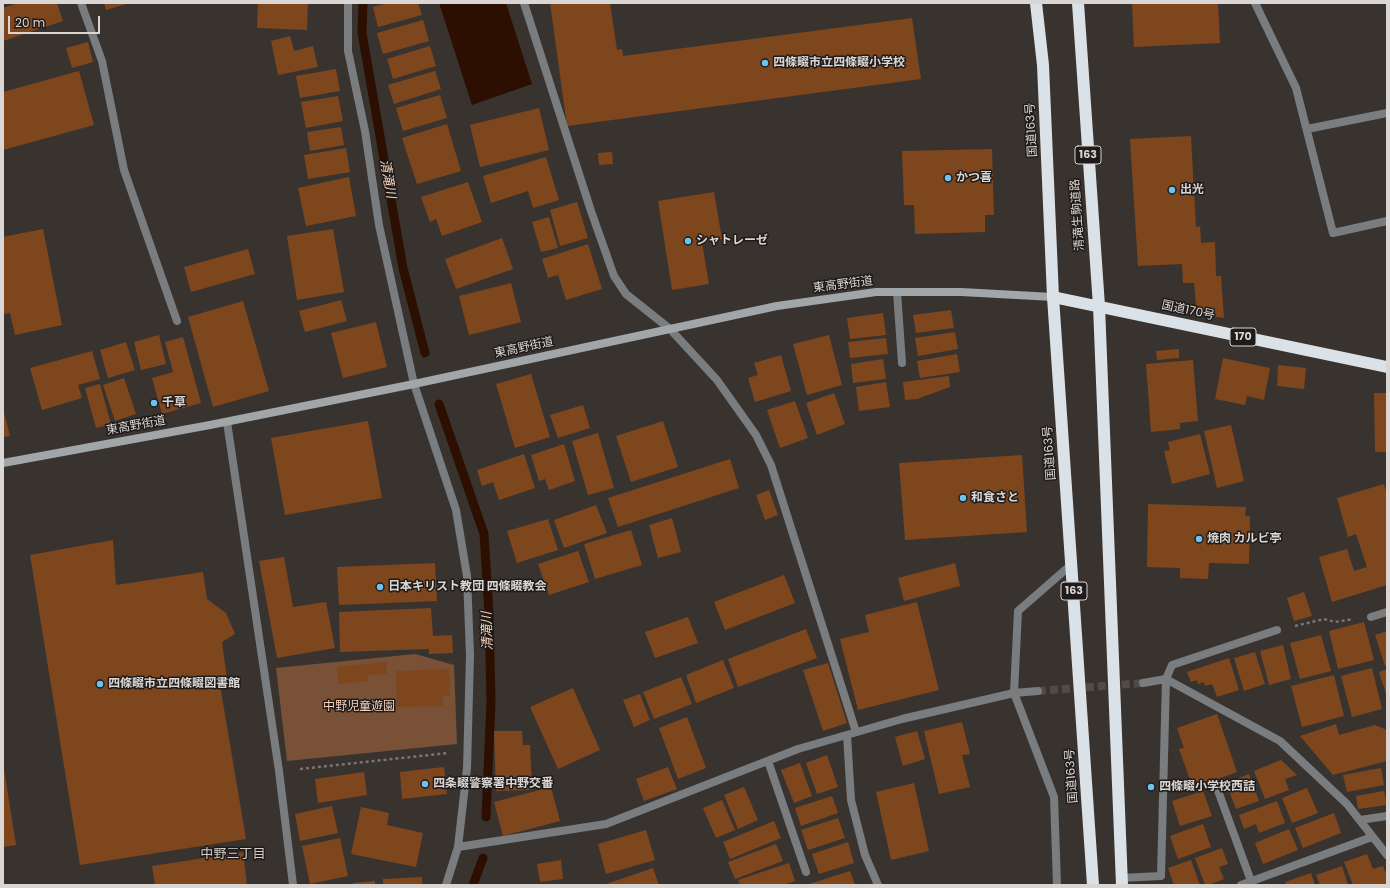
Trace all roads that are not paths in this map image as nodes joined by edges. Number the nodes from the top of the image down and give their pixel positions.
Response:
1 (81, 3) edge
2 (348, 3) edge
3 (524, 3) edge
4 (1033, 3) edge
5 (1036, 3) edge
6 (1078, 3) edge
7 (1256, 3) edge
8 (1037, 20) junction
9 (1387, 113) edge
10 (1307, 129) junction
11 (1387, 221) edge
12 (897, 292) junction
13 (1053, 297) junction
14 (1099, 306) junction
15 (177, 321) dead end
16 (670, 329) junction
17 (902, 363) dead end
18 (1387, 367) edge
19 (414, 384) junction
20 (227, 422) junction
21 (3, 463) edge
22 (1072, 564) junction
23 (1387, 612) edge
24 (1371, 617) road end
25 (1277, 630) road end
26 (1166, 679) junction
27 (1143, 683) tunnel mouth
28 (1038, 691) tunnel mouth
29 (1014, 693) junction
30 (856, 732) junction
31 (847, 735) junction
32 (768, 761) junction
33 (1217, 788) dead end
34 (1387, 816) edge
35 (1360, 820) junction
36 (1372, 837) junction
37 (458, 847) junction
38 (1387, 855) edge
39 (806, 872) dead end
40 (1161, 876) junction
41 (1122, 881) edge
42 (1251, 881) junction
43 (293, 885) edge
44 (446, 885) edge
45 (878, 885) edge
46 (1057, 885) edge
47 (1093, 885) edge
48 (1161, 885) edge
49 (1241, 885) edge

1 - 15 street
2 - 19 street
3 - 16 street
4 - 8 highway
5 - 8 highway, 163
6 - 14 highway, 清滝生駒道路 / 163
7 - 10 street
8 - 13 highway, 国道163号 / 163
9 - 10 street
10 - 11 street
12 - 13 street, 東高野街道
12 - 16 street, 東高野街道
12 - 17 street
13 - 14 highway, 国道170号 / 170
13 - 22 highway, 国道163号 / 163
14 - 18 highway, 国道170号 / 170
14 - 41 highway, 163
16 - 19 street, 東高野街道
16 - 30 street
19 - 20 street, 東高野街道
19 - 37 street
20 - 21 street, 東高野街道
20 - 43 street
22 - 29 street
22 - 47 highway, 国道163号 / 163
23 - 24 street
25 - 26 street
26 - 27 street
26 - 35 street
26 - 40 street
28 - 29 street
29 - 30 street
29 - 46 street
30 - 31 street
31 - 32 street
31 - 45 street
32 - 37 street
32 - 39 street
33 - 42 street
34 - 35 street
35 - 36 street
36 - 38 street
36 - 42 street
37 - 44 street
40 - 41 street
40 - 48 street
42 - 49 street

